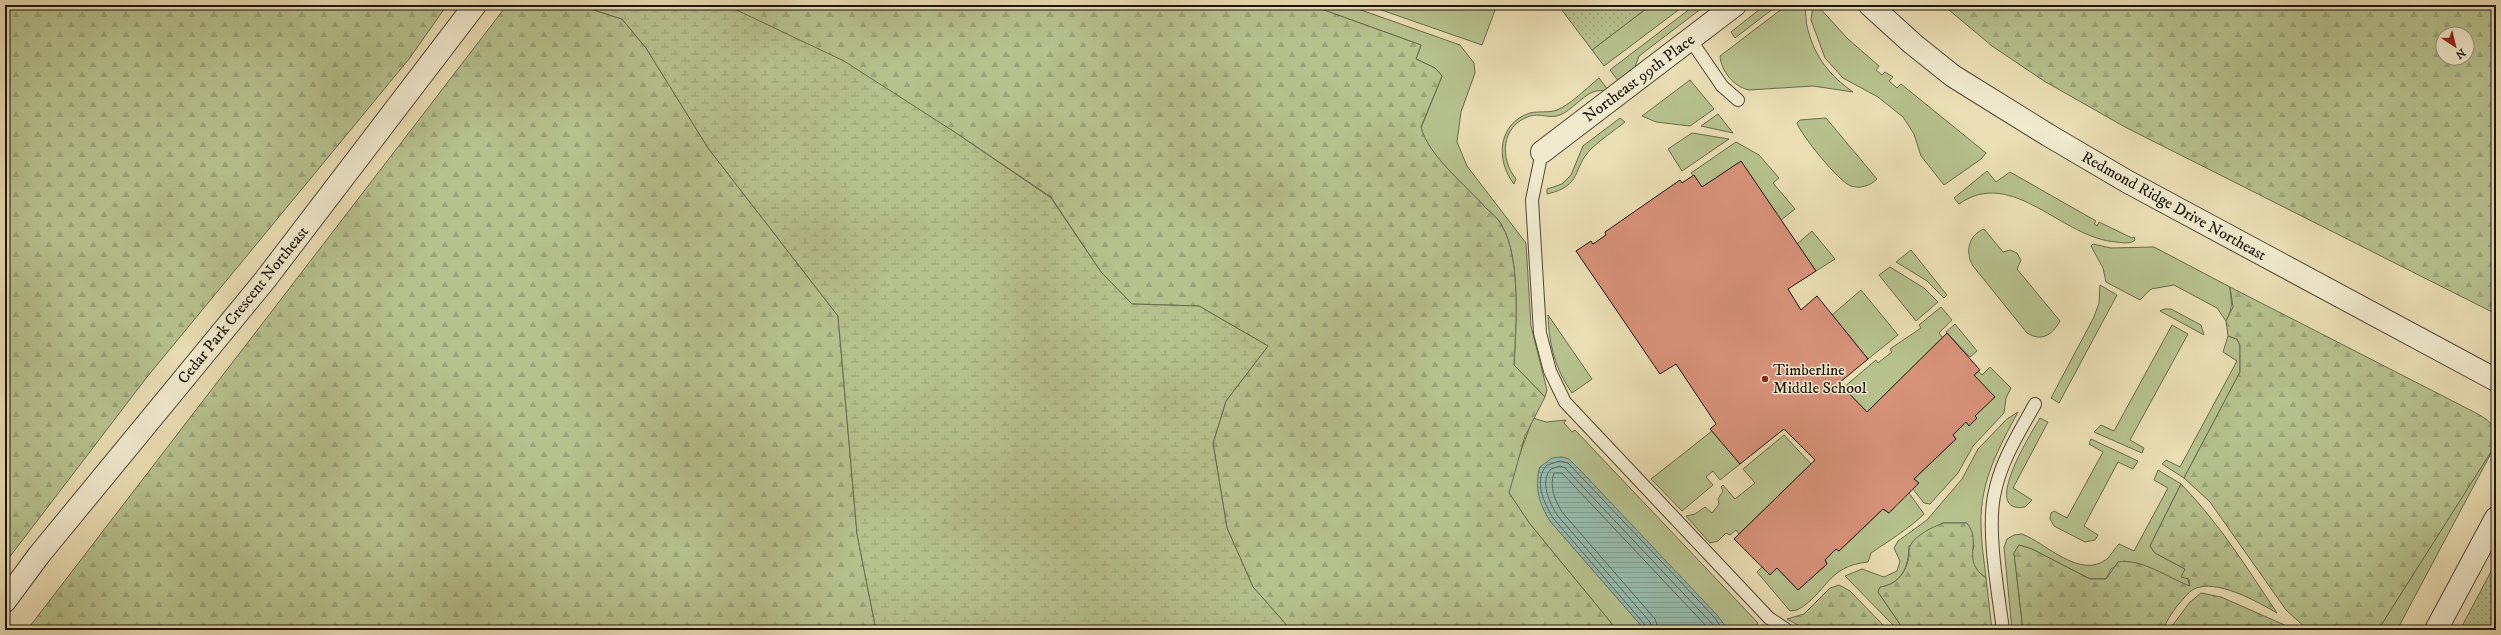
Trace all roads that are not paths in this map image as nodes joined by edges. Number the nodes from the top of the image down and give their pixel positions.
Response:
1 (475, 5) edge
2 (1735, 5) edge
3 (1870, 5) edge
4 (1690, 39) junction
5 (1738, 100) dead end
6 (1542, 152) joint
7 (2496, 380) edge
8 (2035, 404) dead end
9 (2496, 518) edge
10 (5, 601) edge
11 (1787, 630) edge
12 (2003, 630) edge
13 (2436, 630) edge

1 - 10 street, Cedar Park Crescent Northeast
2 - 4 street, Northeast 99th Place
3 - 7 street, Redmond Ridge Drive Northeast
4 - 5 lane
4 - 6 street, Northeast 99th Place
6 - 11 lane
8 - 12 lane
9 - 13 street

